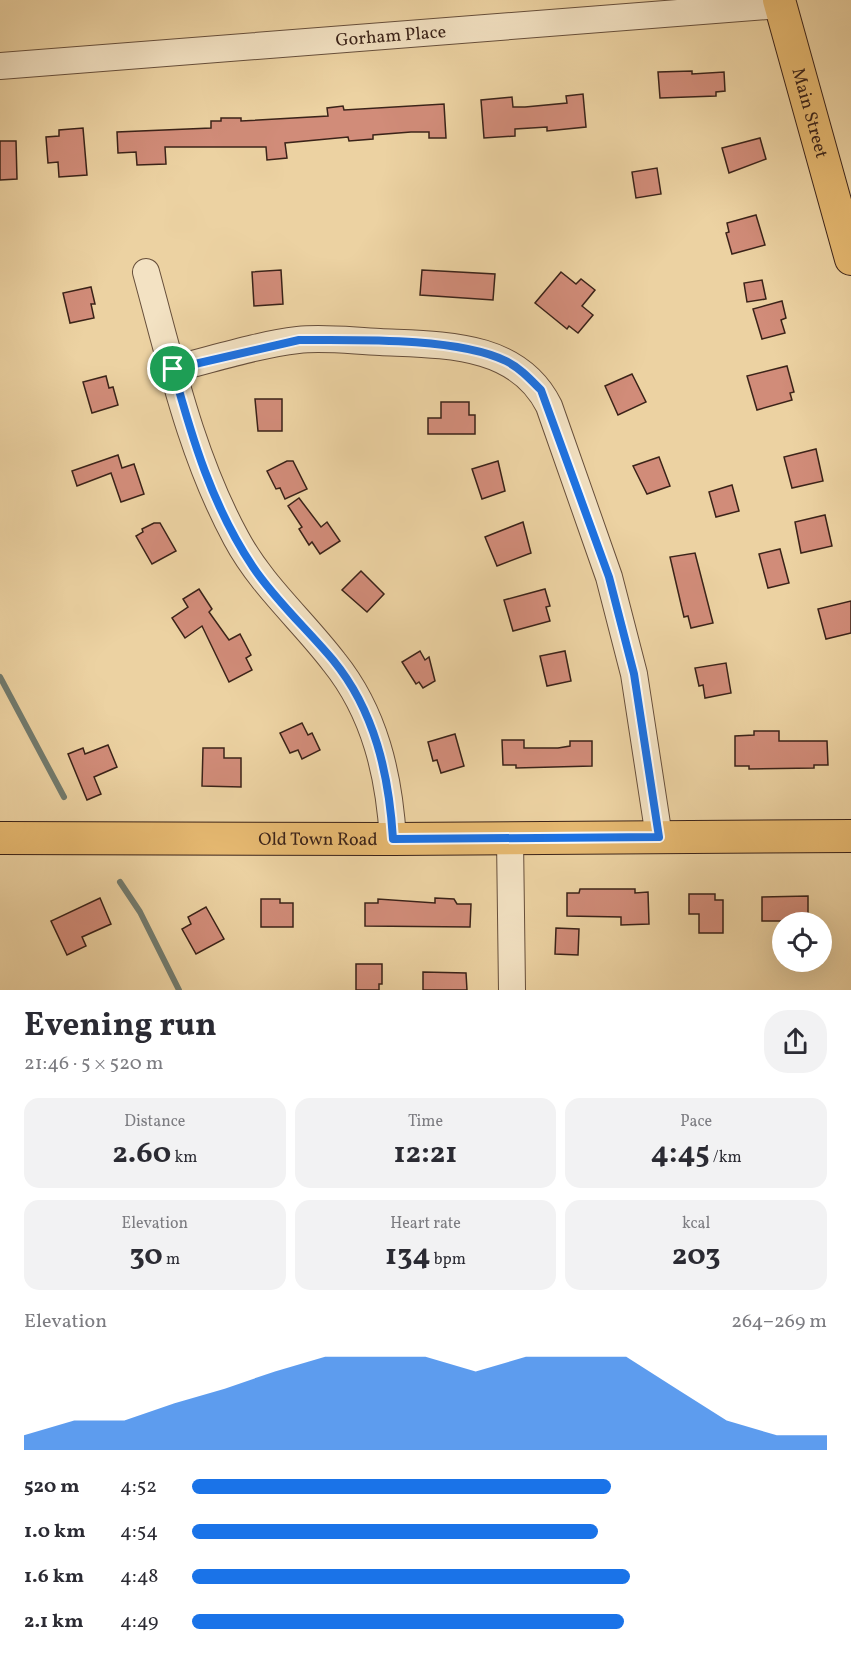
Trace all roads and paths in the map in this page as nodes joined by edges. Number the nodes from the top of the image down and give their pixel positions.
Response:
1 (779, 2) edge
2 (630, 8) edge
3 (0, 66) edge
4 (842, 195) edge
5 (851, 260) edge
6 (146, 272) dead end
7 (173, 369) junction
8 (851, 836) edge
9 (659, 837) junction
10 (0, 838) edge
11 (393, 839) junction
12 (510, 839) junction
13 (512, 990) edge

1 - 2 street, Gorham Place
1 - 4 main road, Main Street
2 - 3 street, Gorham Place
4 - 5 main road, Main Street
6 - 7 street
7 - 9 street
7 - 11 street
8 - 9 main road, Old Town Road
9 - 12 main road, Old Town Road
10 - 11 main road, Old Town Road
11 - 12 main road, Old Town Road
12 - 13 street

